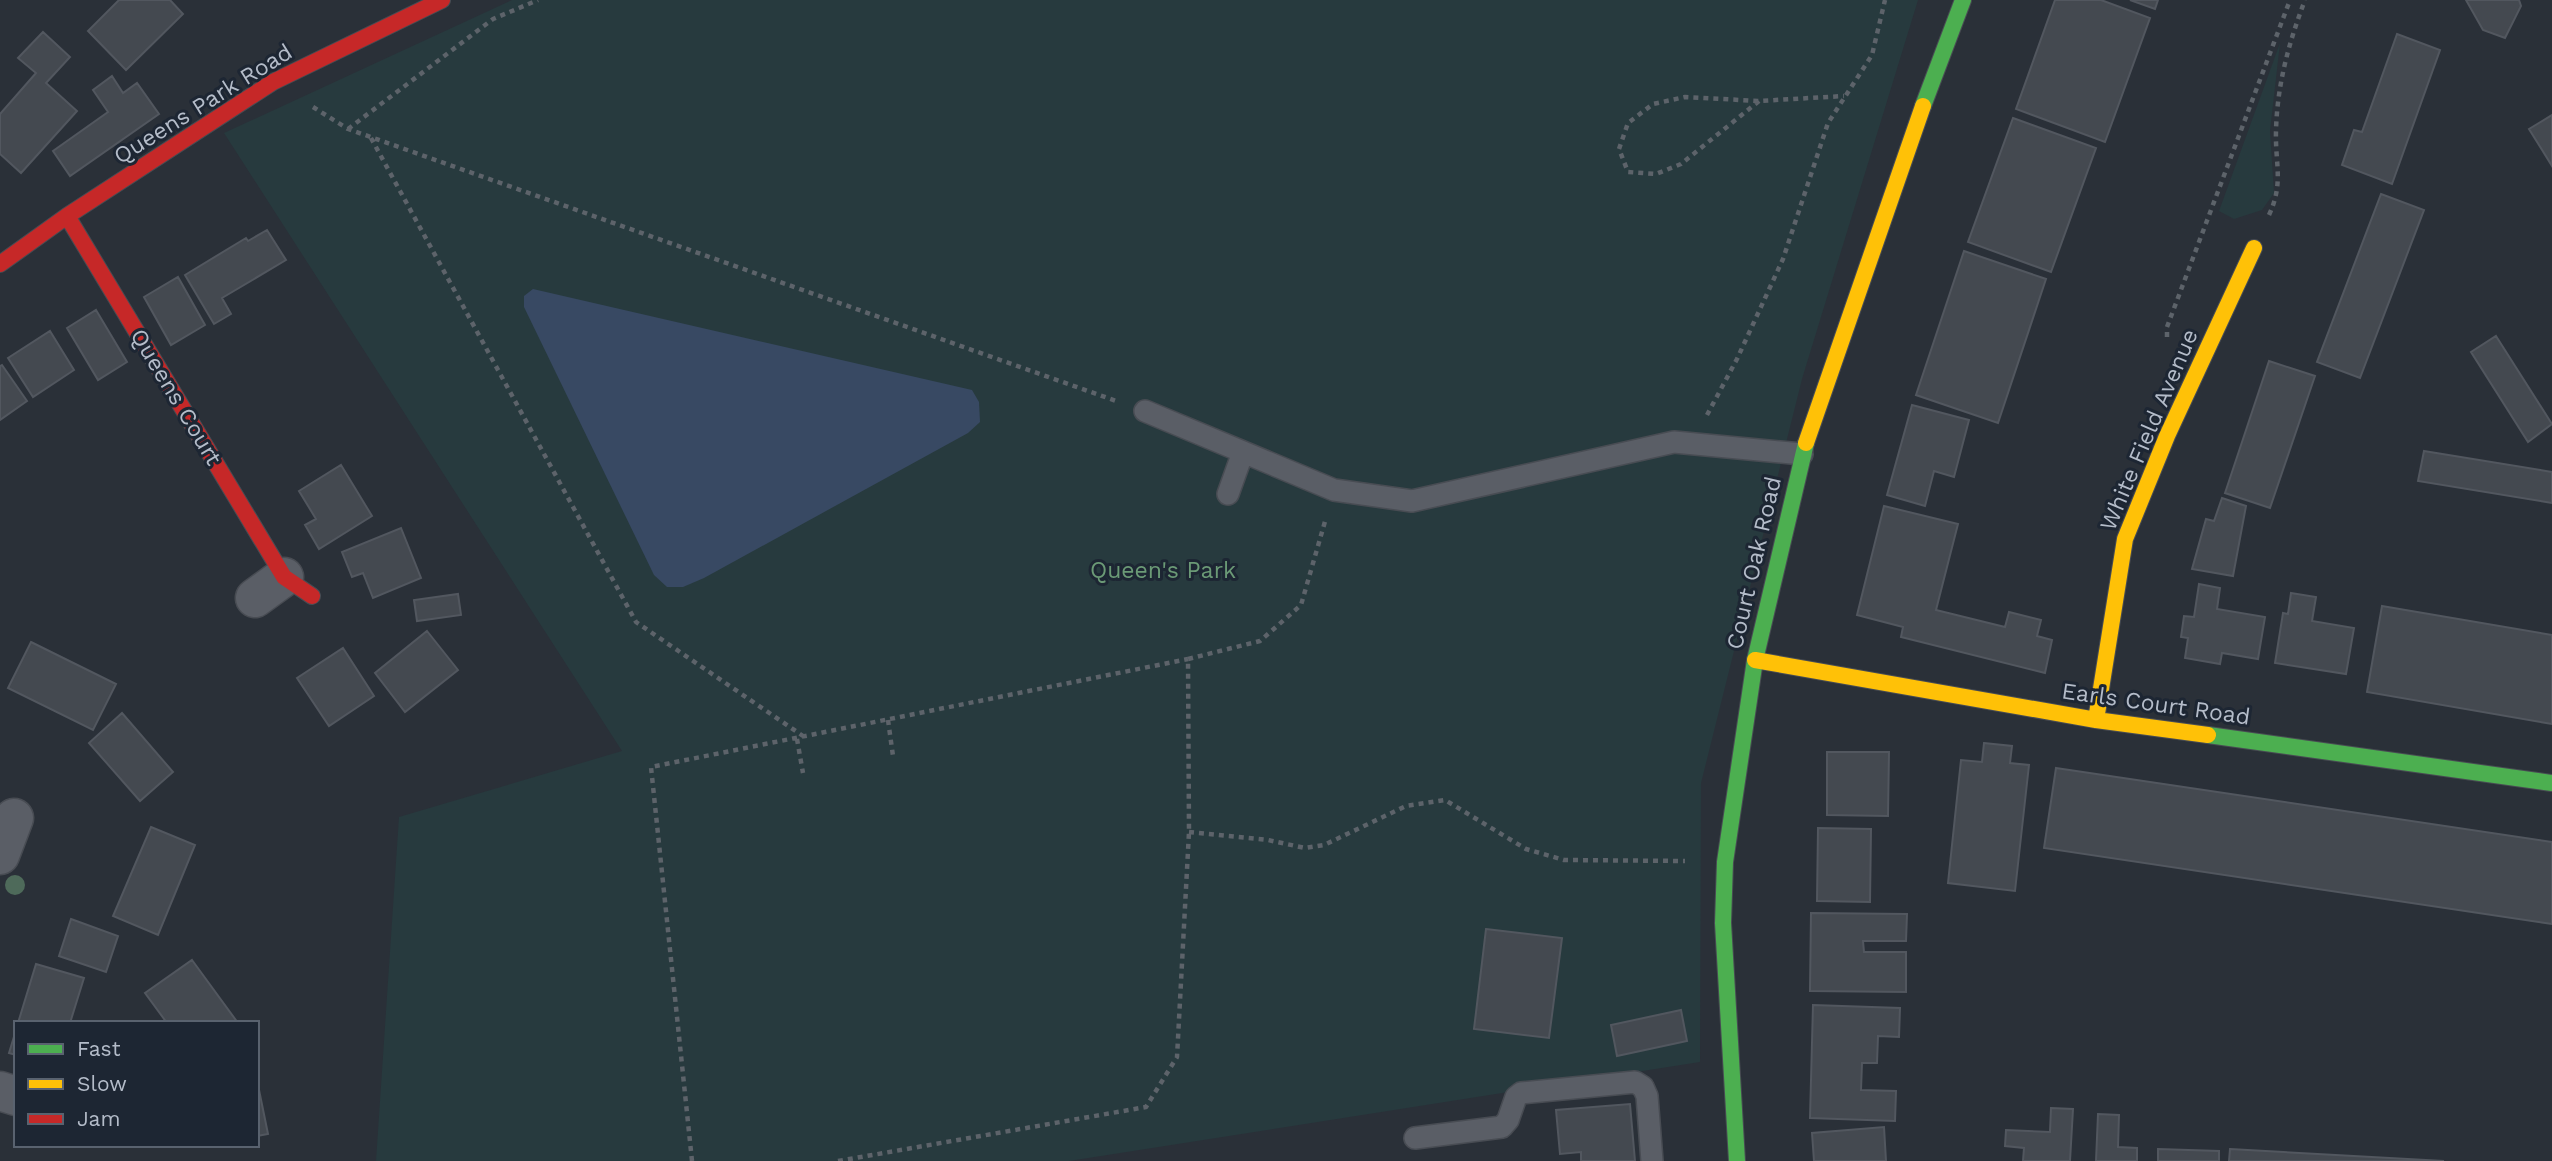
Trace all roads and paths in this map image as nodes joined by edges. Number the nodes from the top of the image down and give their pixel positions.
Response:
1 (442, 0) edge
2 (538, 0) edge
3 (1885, 0) edge
4 (1963, 0) edge
5 (2290, 0) edge
6 (2305, 0) edge
7 (274, 82) junction
8 (1845, 96) junction
9 (1759, 101) junction
10 (348, 129) junction
11 (371, 137) junction
12 (67, 216) junction
13 (2254, 248) joint
14 (0, 264) edge
15 (2167, 341) dead end
16 (1145, 411) joint
17 (1692, 441) junction
18 (1243, 452) junction
19 (1802, 454) junction
20 (1334, 491) junction
21 (1228, 494) dead end
22 (284, 590) dead end
23 (1188, 659) junction
24 (1755, 660) junction
25 (888, 720) junction
26 (2096, 720) junction
27 (804, 737) junction
28 (797, 739) junction
29 (893, 755) dead end
30 (803, 773) dead end
31 (2552, 783) edge
32 (14, 818) dead end
33 (1189, 832) junction
34 (0, 855) edge
35 (1725, 862) junction
36 (1415, 1139) dead end
37 (692, 1161) edge
38 (838, 1161) edge
39 (1652, 1161) edge
40 (1737, 1161) edge

1 - 7 street, Queens Park Road
2 - 10 path
3 - 8 path
4 - 19 street, Court Oak Road
5 - 15 path
6 - 13 path
7 - 10 path
7 - 12 street, Queens Park Road
8 - 9 path
8 - 17 path
9 - 9 path
10 - 11 path
11 - 16 path
11 - 27 path
12 - 14 street, Queens Park Road
12 - 22 street, Queens Court
13 - 26 street, White Field Avenue
16 - 18 lane
17 - 19 lane
17 - 20 lane
18 - 20 lane
18 - 21 lane
19 - 24 street, Court Oak Road
20 - 23 path
23 - 25 path
23 - 33 path
24 - 26 street, Earls Court Road
24 - 35 street, Court Oak Road
25 - 27 path
25 - 29 path
26 - 31 street, Earls Court Road
27 - 28 path
28 - 30 path
28 - 37 path
32 - 34 street
33 - 35 path
33 - 38 path
35 - 40 street, Court Oak Road
36 - 39 lane

